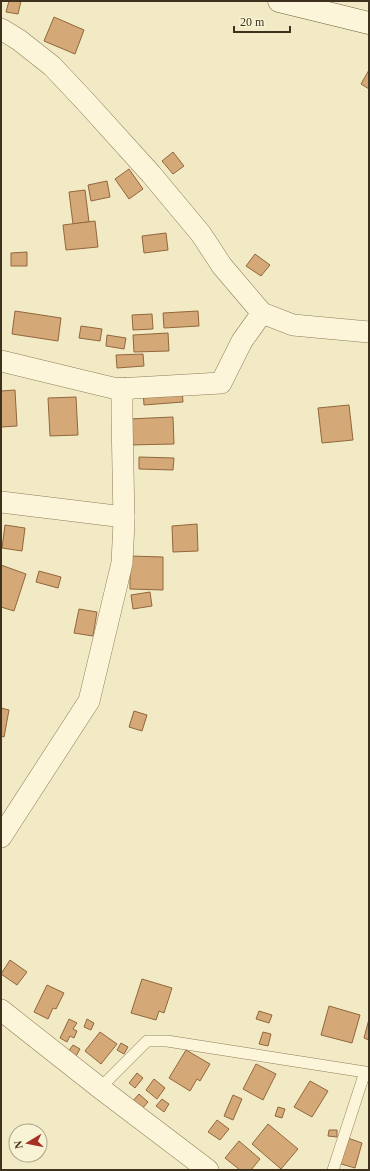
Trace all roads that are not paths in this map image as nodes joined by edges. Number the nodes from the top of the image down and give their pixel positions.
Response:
1 (279, 1) edge
2 (369, 23) edge
3 (1, 29) edge
4 (262, 313) junction
5 (369, 332) edge
6 (1, 361) edge
7 (122, 388) junction
8 (1, 502) edge
9 (124, 517) junction
10 (1, 837) edge
11 (1, 1010) edge
12 (100, 1088) junction
13 (208, 1170) edge
14 (333, 1170) edge

1 - 2 main road
3 - 4 street
4 - 5 street
4 - 7 street
6 - 7 street
7 - 9 street
8 - 9 street
9 - 10 street
11 - 12 street
12 - 13 street
12 - 14 lane

